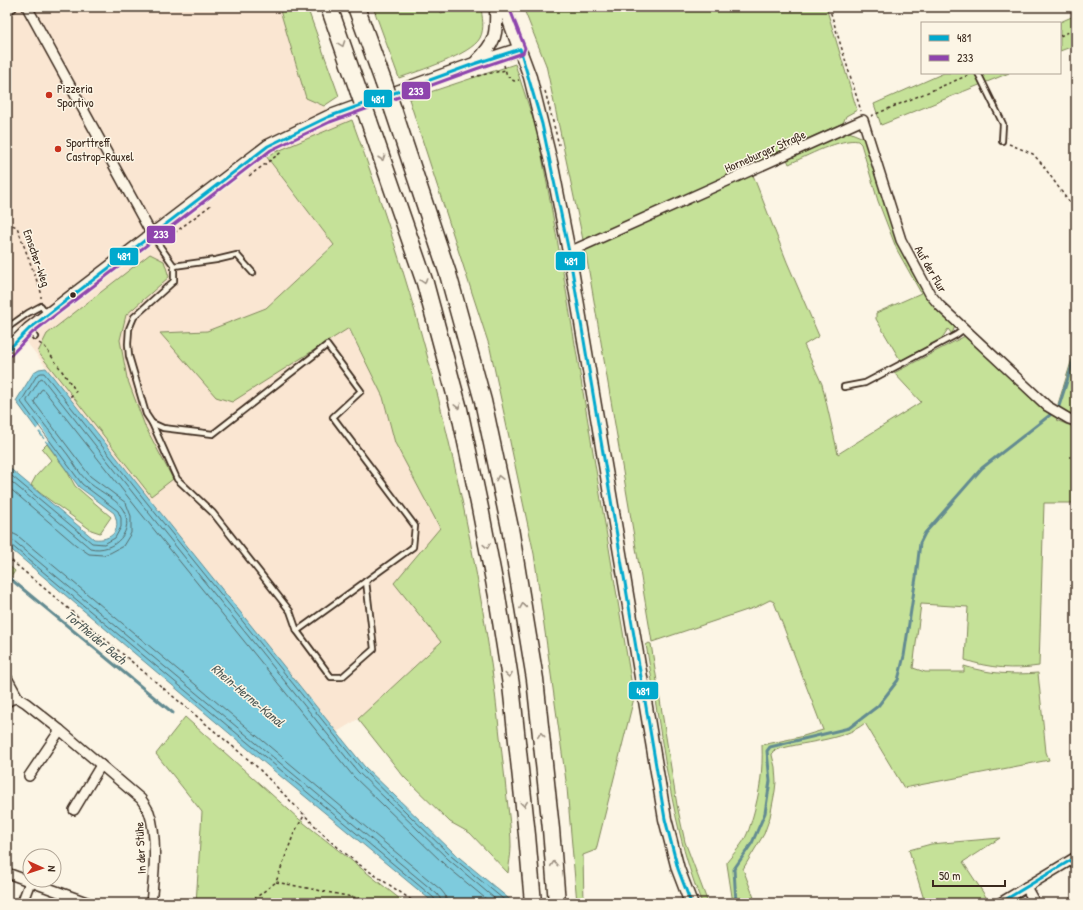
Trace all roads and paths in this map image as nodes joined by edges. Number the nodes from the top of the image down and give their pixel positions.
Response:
1 (12, 7) edge
2 (27, 7) edge
3 (329, 7) edge
4 (356, 7) edge
5 (496, 7) edge
6 (504, 7) edge
7 (829, 7) edge
8 (7, 10) edge
9 (1076, 29) edge
10 (1061, 36) edge
11 (520, 49) junction
12 (502, 54) junction
13 (474, 64) junction
14 (506, 70) junction
15 (971, 74) edge
16 (978, 74) edge
17 (530, 77) junction
18 (469, 78) dead end
19 (863, 120) junction
20 (1002, 141) joint
21 (288, 148) dead end
22 (246, 177) dead end
23 (212, 204) dead end
24 (1076, 212) edge
25 (7, 223) edge
26 (156, 240) junction
27 (569, 252) junction
28 (174, 266) junction
29 (253, 273) dead end
30 (44, 311) junction
31 (7, 328) edge
32 (964, 329) junction
33 (34, 335) junction
34 (7, 351) edge
35 (844, 387) dead end
36 (69, 398) dead end
37 (1076, 421) edge
38 (152, 423) junction
39 (7, 556) edge
40 (366, 581) junction
41 (297, 632) junction
42 (7, 678) edge
43 (18, 698) junction
44 (7, 702) edge
45 (60, 730) junction
46 (101, 765) junction
47 (29, 776) dead end
48 (74, 810) dead end
49 (304, 814) junction
50 (1076, 857) edge
51 (7, 873) edge
52 (22, 879) edge
53 (276, 882) junction
54 (1026, 887) junction
55 (28, 888) edge
56 (47, 888) edge
57 (22, 903) edge
58 (89, 903) edge
59 (151, 903) edge
60 (249, 903) edge
61 (383, 903) edge
62 (416, 903) edge
63 (533, 903) edge
64 (557, 903) edge
65 (691, 903) edge
66 (1000, 903) edge
67 (1035, 903) edge

1 - 8 street
2 - 26 street
3 -> 63 highway, bridge
64 -> 4 highway, bridge
5 - 13 main road
6 - 11 main road
7 - 19 path
9 - 10 path
11 - 12 main road
11 - 17 main road
12 - 13 main road
12 - 14 path
13 - 26 main road
14 - 17 path
14 - 18 path
15 - 19 path
16 - 20 lane
17 - 27 main road
19 - 27 street, Horneburger Straße
19 - 32 street, Auf der Flur
20 - 24 path
21 - 22 path
23 - 26 path
25 - 30 path, Emscher-Weg
26 - 28 lane
26 - 30 main road
27 - 65 main road
28 - 29 lane
28 - 38 lane
30 - 31 lane
30 - 33 main road
32 - 35 lane
32 - 37 street, Auf der Flur
33 - 34 main road
33 - 36 path
38 - 40 lane
38 - 41 lane
39 - 49 path
40 - 41 lane
40 - 41 lane
42 - 43 street, In der Stühe
43 - 44 street
43 - 45 street, In der Stühe
45 - 46 street, In der Stühe
45 - 47 street
46 - 48 street
46 - 59 street, In der Stühe
49 - 53 path
49 - 62 path
50 - 54 street
51 - 52 street
53 - 60 path
53 - 61 path
54 - 66 street
54 - 67 street
55 - 57 street
56 - 58 street

